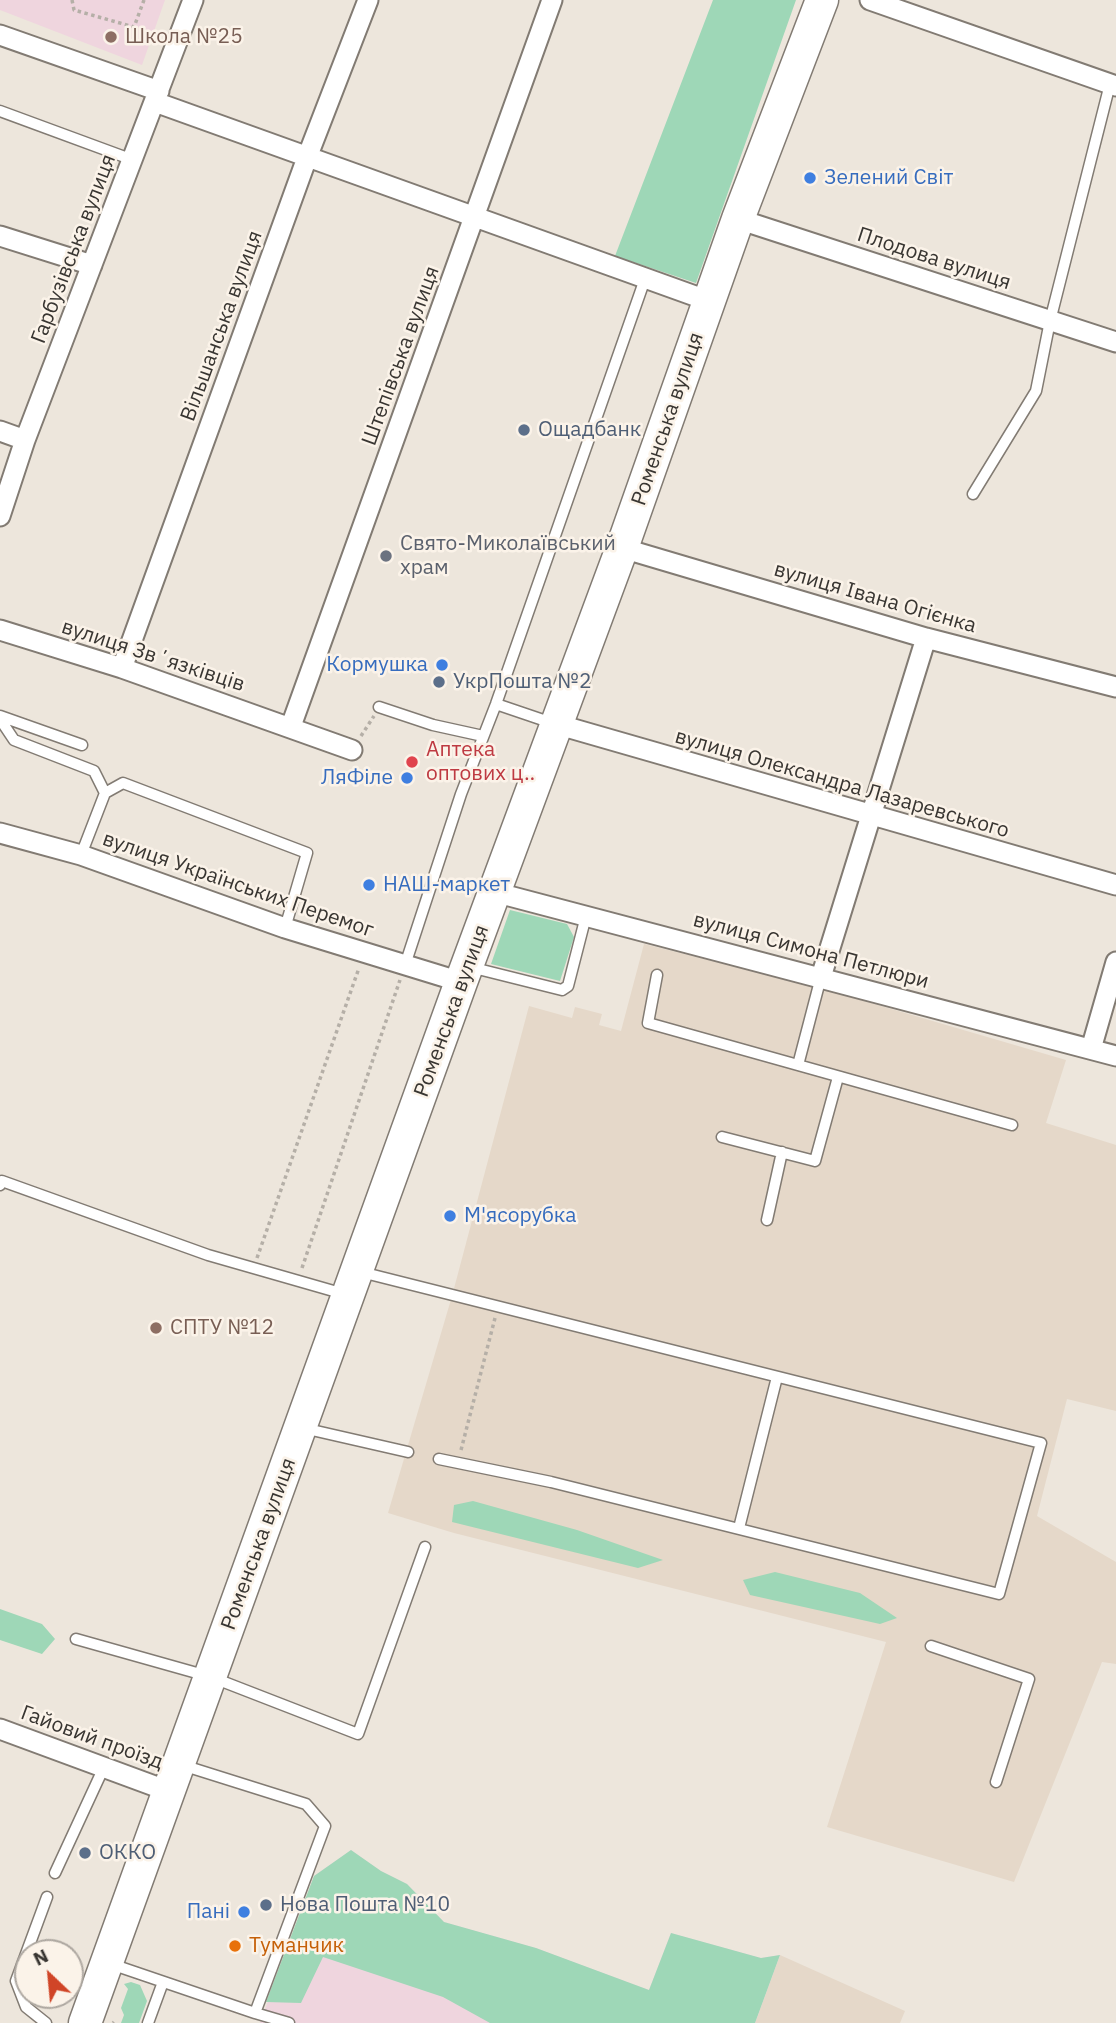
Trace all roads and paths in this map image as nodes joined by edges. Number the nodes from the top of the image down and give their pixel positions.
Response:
1 (72, 0) edge
2 (144, 0) edge
3 (193, 0) edge
4 (368, 0) edge
5 (552, 0) edge
6 (822, 0) edge
7 (870, 0) edge
8 (0, 35) edge
9 (1113, 85) edge
10 (157, 97) junction
11 (0, 111) edge
12 (308, 155) junction
13 (133, 160) junction
14 (475, 216) junction
15 (737, 219) junction
16 (0, 236) edge
17 (92, 265) junction
18 (645, 279) junction
19 (709, 301) junction
20 (1050, 320) junction
21 (1116, 342) edge
22 (0, 431) edge
23 (25, 440) junction
24 (973, 494) dead end
25 (0, 516) edge
26 (622, 548) junction
27 (0, 630) edge
28 (926, 638) junction
29 (122, 668) junction
30 (1116, 687) edge
31 (496, 704) junction
32 (379, 707) joint
33 (0, 718) edge
34 (556, 724) junction
35 (291, 726) junction
36 (483, 736) junction
37 (82, 745) dead end
38 (352, 750) joint
39 (105, 793) junction
40 (872, 817) junction
41 (0, 833) edge
42 (81, 855) junction
43 (1116, 885) edge
44 (494, 892) junction
45 (586, 916) junction
46 (285, 928) junction
47 (365, 953) junction
48 (1116, 962) edge
49 (405, 965) junction
50 (463, 974) junction
51 (657, 975) dead end
52 (821, 976) junction
53 (1091, 1049) junction
54 (1116, 1056) edge
55 (798, 1065) junction
56 (838, 1077) junction
57 (1012, 1125) dead end
58 (722, 1137) dead end
59 (782, 1153) junction
60 (0, 1185) edge
61 (767, 1220) dead end
62 (254, 1268) junction
63 (298, 1280) junction
64 (353, 1283) junction
65 (498, 1307) junction
66 (777, 1377) junction
67 (301, 1427) junction
68 (452, 1448) dead end
69 (408, 1452) dead end
70 (439, 1459) dead end
71 (739, 1528) junction
72 (425, 1547) dead end
73 (76, 1639) dead end
74 (931, 1646) dead end
75 (211, 1676) junction
76 (0, 1729) edge
77 (104, 1767) junction
78 (173, 1777) junction
79 (996, 1782) dead end
80 (55, 1873) dead end
81 (47, 1898) dead end
82 (107, 1963) junction
83 (163, 1982) junction
84 (255, 2012) junction
85 (46, 2023) edge
86 (85, 2023) edge
87 (148, 2023) edge
88 (289, 2023) edge

1 - 2 path
3 - 10 street, Гарбузівська вулиця
4 - 12 street, Вільшанська вулиця
5 - 14 street, Штепівська вулиця
6 - 15 main road, Роменська вулиця
7 - 9 street
8 - 10 street
9 - 20 lane
10 - 12 street
10 - 13 street, Гарбузівська вулиця
11 - 13 lane
12 - 14 street
12 - 29 street, Вільшанська вулиця
13 - 17 street, Гарбузівська вулиця
14 - 18 street
14 - 35 street, Штепівська вулиця
15 - 19 main road, Роменська вулиця
15 - 20 street, Плодова вулиця
16 - 17 street
17 - 23 street, Гарбузівська вулиця
18 - 19 street
18 - 31 lane
19 - 26 main road, Роменська вулиця
20 - 21 street, Плодова вулиця
20 - 24 lane
22 - 23 street
23 - 25 street, Гарбузівська вулиця
26 - 28 street, вулиця Івана Огієнка
26 - 34 main road, Роменська вулиця
27 - 29 street, вулиця Звʼязківців
28 - 30 street, вулиця Івана Огієнка
28 - 40 street
29 - 35 street, вулиця Звʼязківців
31 - 34 lane
31 - 36 lane
32 - 36 lane
32 - 38 path
33 - 37 lane
33 - 39 lane
34 - 40 street, вулиця Олександра Лазаревського
34 - 44 main road, Роменська вулиця
35 - 38 street, вулиця Звʼязківців
36 - 49 lane
39 - 42 lane
39 - 46 lane
40 - 43 street, вулиця Олександра Лазаревського
40 - 52 street
41 - 42 street, вулиця Українських Перемог
42 - 46 street, вулиця Українських Перемог
44 - 45 street, вулиця Симона Петлюри
44 - 50 main road, Роменська вулиця
45 - 50 lane
45 - 52 street, вулиця Симона Петлюри
46 - 47 street, вулиця Українських Перемог
47 - 49 street, вулиця Українських Перемог
47 - 62 path
48 - 53 street
49 - 50 street, вулиця Українських Перемог
49 - 63 path
50 - 64 main road, Роменська вулиця
51 - 55 lane
52 - 53 street, вулиця Симона Петлюри
52 - 55 lane
53 - 54 street, вулиця Симона Петлюри
55 - 56 lane
56 - 57 lane
56 - 59 lane
58 - 59 lane
59 - 61 lane
60 - 62 lane
62 - 63 lane
63 - 64 lane
64 - 65 lane
64 - 67 main road, Роменська вулиця
65 - 66 lane
65 - 68 path
66 - 71 lane
66 - 71 lane
67 - 69 lane
67 - 75 main road, Роменська вулиця
70 - 71 lane
72 - 75 lane
73 - 75 lane
74 - 79 lane
75 - 78 main road, Роменська вулиця
76 - 77 street, Гайовий проїзд
77 - 78 street, Гайовий проїзд
77 - 80 lane
78 - 82 main road, Роменська вулиця
78 - 84 lane
81 - 85 lane
82 - 83 lane
82 - 86 main road, Роменська вулиця
83 - 84 lane
83 - 87 lane
84 - 88 lane

